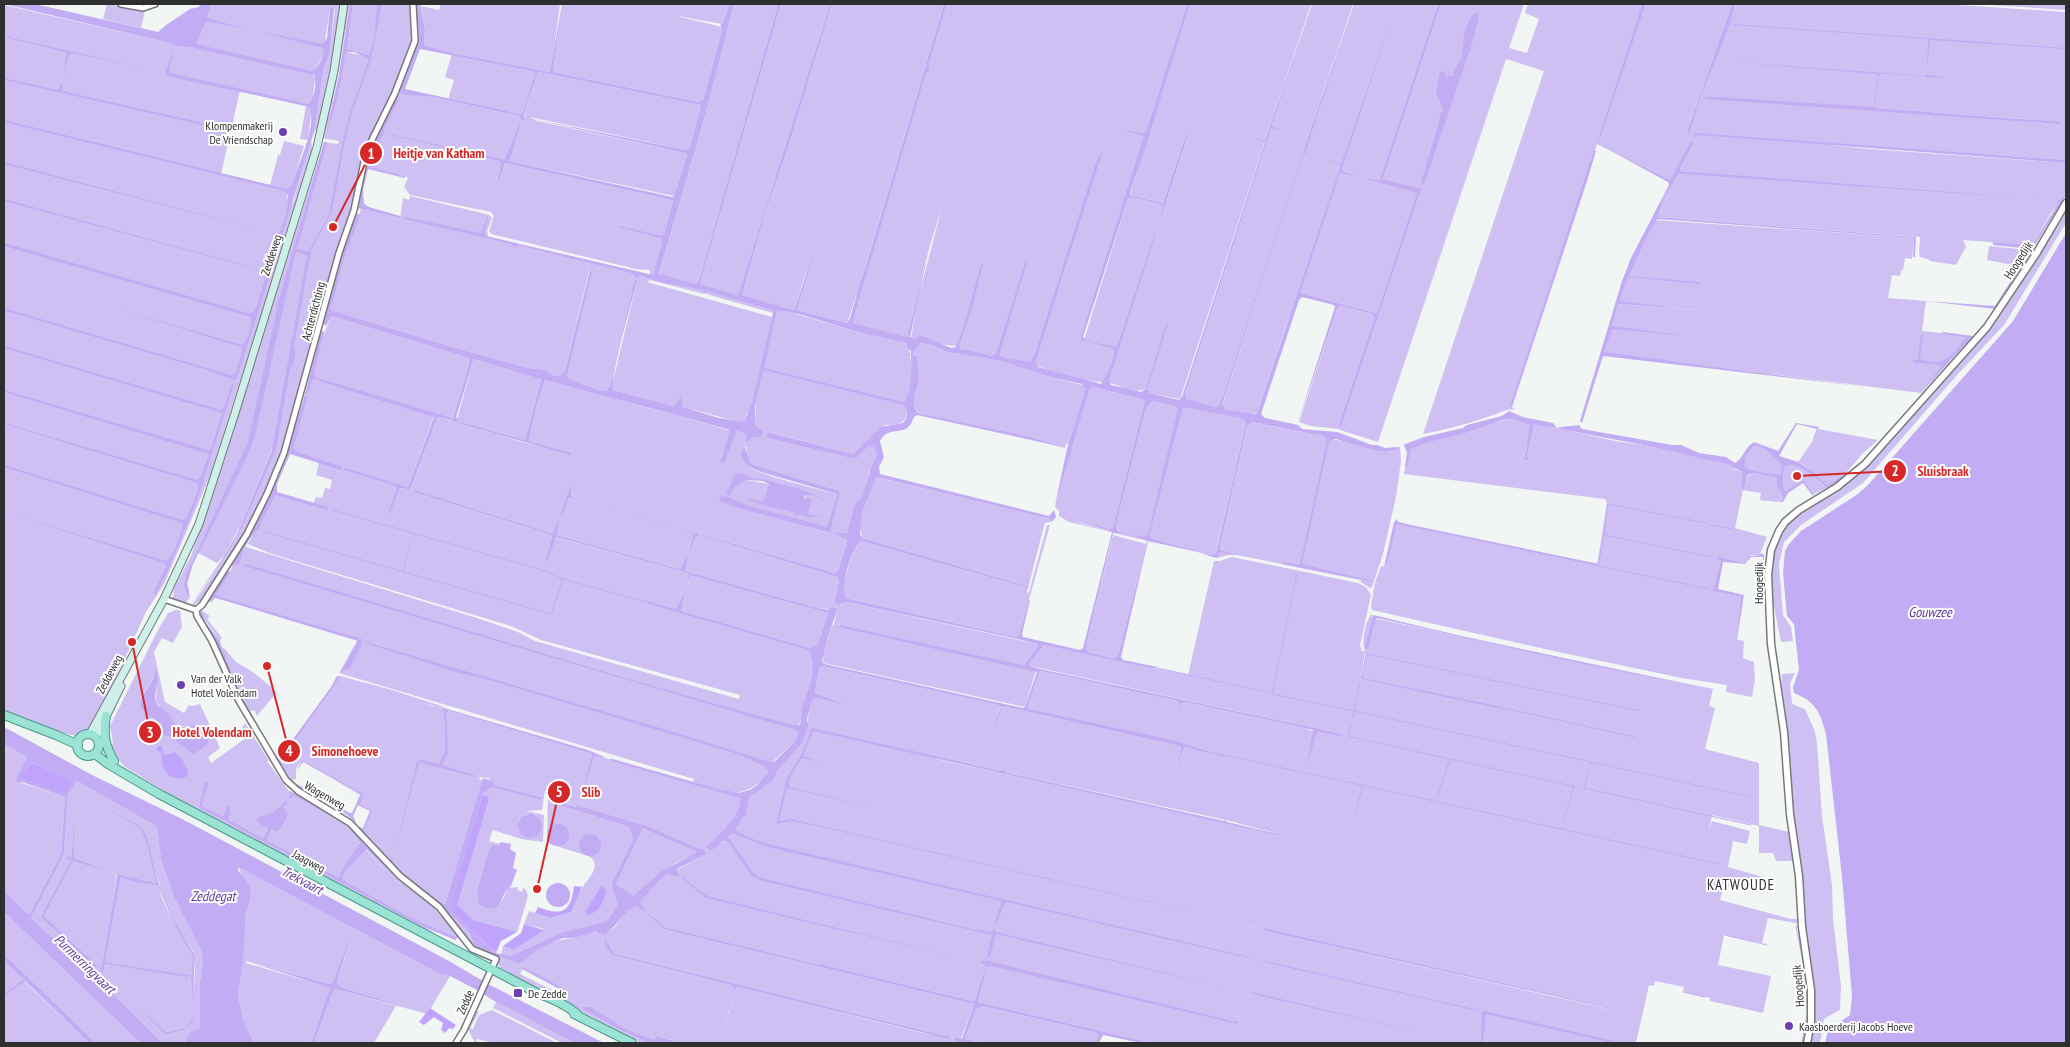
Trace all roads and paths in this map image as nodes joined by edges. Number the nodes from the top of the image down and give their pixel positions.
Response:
1 (121, 4) edge
2 (155, 4) edge
3 (344, 4) edge
4 (413, 4) edge
5 (2066, 203) edge
6 (164, 599) junction
7 (196, 610) junction
8 (4, 716) edge
9 (106, 716) junction
10 (93, 736) junction
11 (79, 742) junction
12 (97, 751) junction
13 (114, 761) junction
14 (123, 771) junction
15 (496, 960) joint
16 (492, 969) junction
17 (456, 1043) edge
18 (632, 1043) edge
19 (1807, 1043) edge

1 - 2 street
3 - 6 main road, Zeddeweg
4 - 7 street, Achterdichting
5 - 19 street, Hoogedijk
6 - 7 street
6 - 9 main road, Zeddeweg
6 - 10 main road, Zeddeweg
7 - 15 street, Wagenweg
8 - 11 main road
9 - 10 main road, Zeddeweg
9 - 13 main road
10 - 11 main road
10 - 12 main road
11 - 12 main road
12 - 13 main road
12 - 14 main road
13 - 14 main road
14 - 16 main road, Jaagweg
15 - 16 street, Zedde
16 - 17 street, Zedde
16 - 18 main road, Jaagweg

